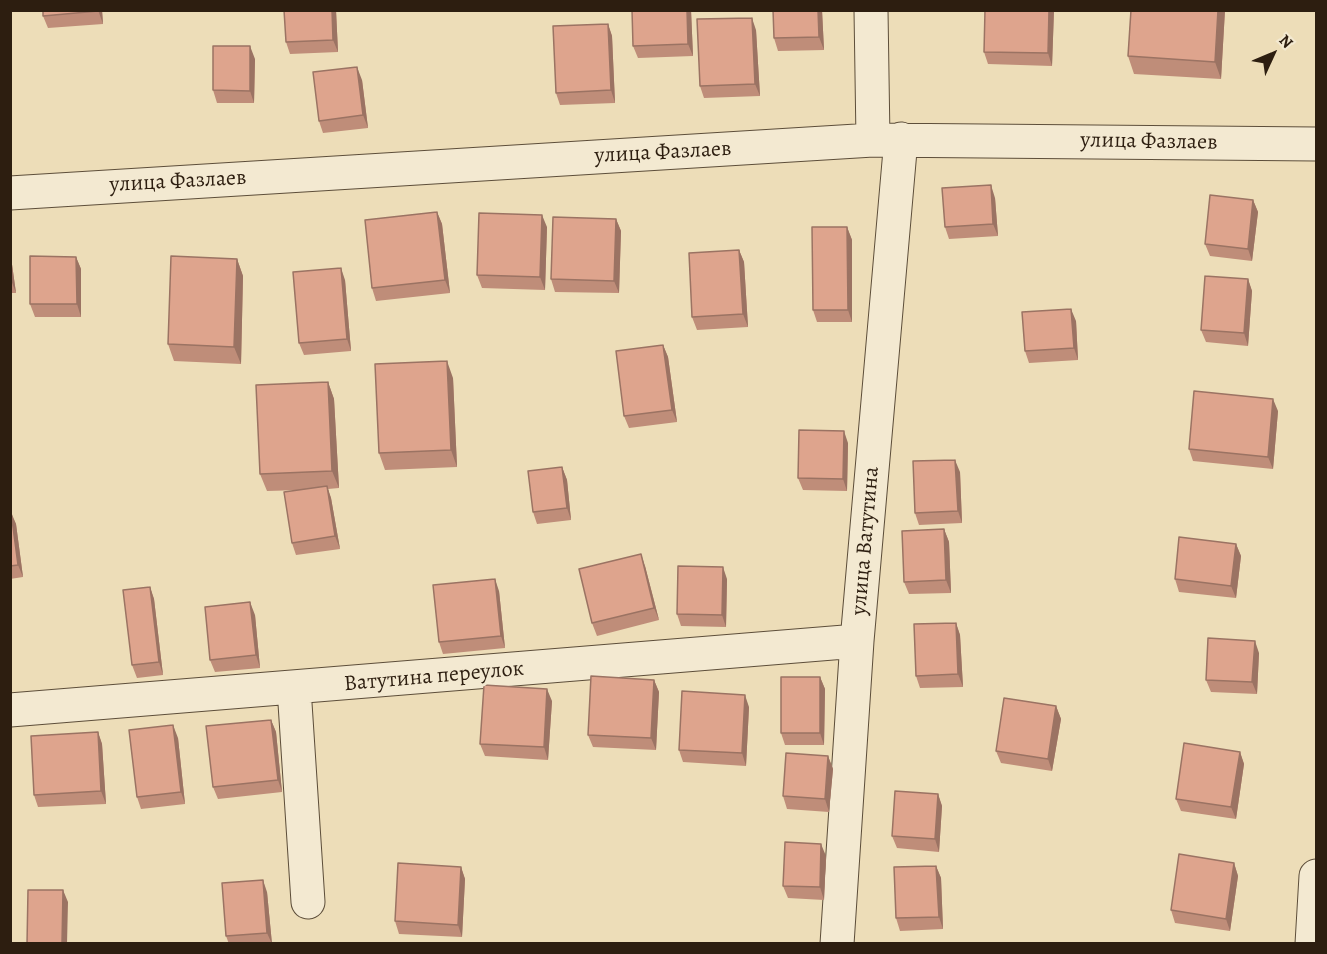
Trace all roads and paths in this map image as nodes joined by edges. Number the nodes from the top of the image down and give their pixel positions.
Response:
1 (871, 10) edge
2 (887, 140) junction
3 (1317, 144) edge
4 (10, 193) edge
5 (857, 641) junction
6 (294, 688) junction
7 (10, 710) edge
8 (1317, 876) edge
9 (309, 902) dead end
10 (837, 944) edge
11 (1312, 944) edge

1 - 2 street, улица Ватутина
2 - 3 street, улица Фазлаев
2 - 4 street, улица Фазлаев
2 - 5 street, улица Ватутина
5 - 6 street, Ватутина переулок
5 - 10 street, улица Ватутина
6 - 7 street, Ватутина переулок
6 - 9 street
8 - 11 street

